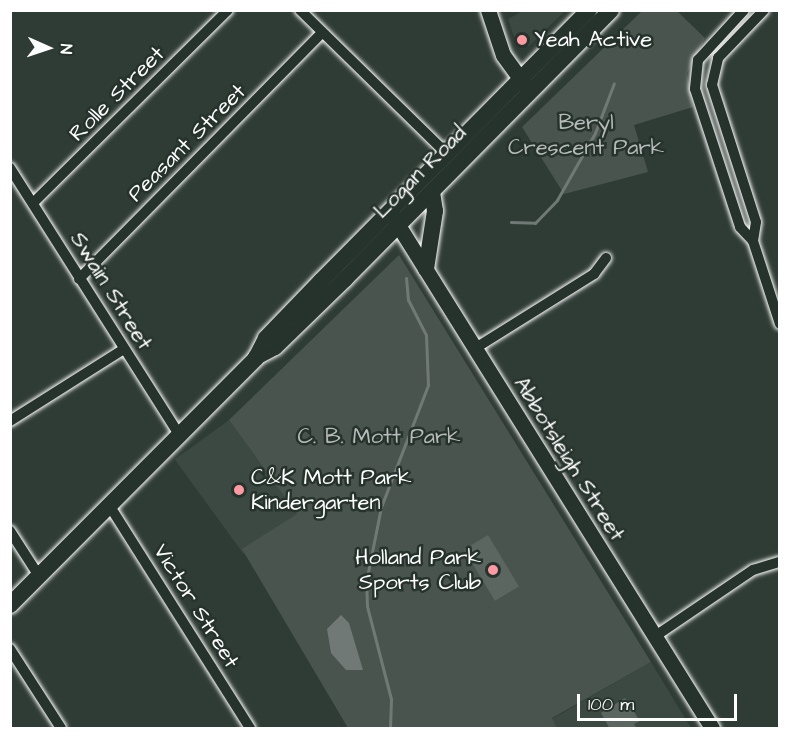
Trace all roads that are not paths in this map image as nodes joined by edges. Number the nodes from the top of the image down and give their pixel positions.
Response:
1 (228, 10) edge
2 (300, 10) edge
3 (488, 10) edge
4 (589, 10) edge
5 (611, 10) edge
6 (744, 10) edge
7 (764, 10) edge
8 (322, 33) junction
9 (526, 86) junction
10 (447, 154) junction
11 (10, 168) edge
12 (432, 192) junction
13 (33, 203) junction
14 (394, 219) junction
15 (753, 241) junction
16 (606, 258) dead end
17 (426, 269) junction
18 (79, 279) junction
19 (780, 324) edge
20 (124, 349) junction
21 (474, 349) junction
22 (10, 421) edge
23 (179, 434) junction
24 (109, 505) junction
25 (10, 531) edge
26 (780, 562) edge
27 (39, 576) junction
28 (10, 605) edge
29 (654, 637) junction
30 (10, 649) edge
31 (61, 729) edge
32 (250, 729) edge
33 (711, 729) edge

1 - 13 street, Rolle Street
2 - 8 street
3 - 9 street
4 - 9 main road, Logan Road
5 - 9 main road, Logan Road
6 - 15 street
7 - 15 street
8 - 10 street
8 - 18 street, Peasant Street
9 - 10 main road, Logan Road
9 - 12 main road, Logan Road
10 - 14 main road, Logan Road
11 - 13 street, Swain Street
12 - 14 main road, Logan Road
12 - 17 main road
13 - 18 street, Swain Street
14 - 17 street, Abbotsleigh Street
14 - 23 main road, Logan Road
15 - 19 street
16 - 21 street
17 - 21 street, Abbotsleigh Street
18 - 20 street, Swain Street
20 - 22 street
20 - 23 street, Swain Street
21 - 29 street, Abbotsleigh Street
23 - 24 main road, Logan Road
24 - 27 main road, Logan Road
24 - 32 street, Victor Street
25 - 27 street
26 - 29 street
27 - 28 main road, Logan Road
29 - 33 street, Abbotsleigh Street
30 - 31 street

